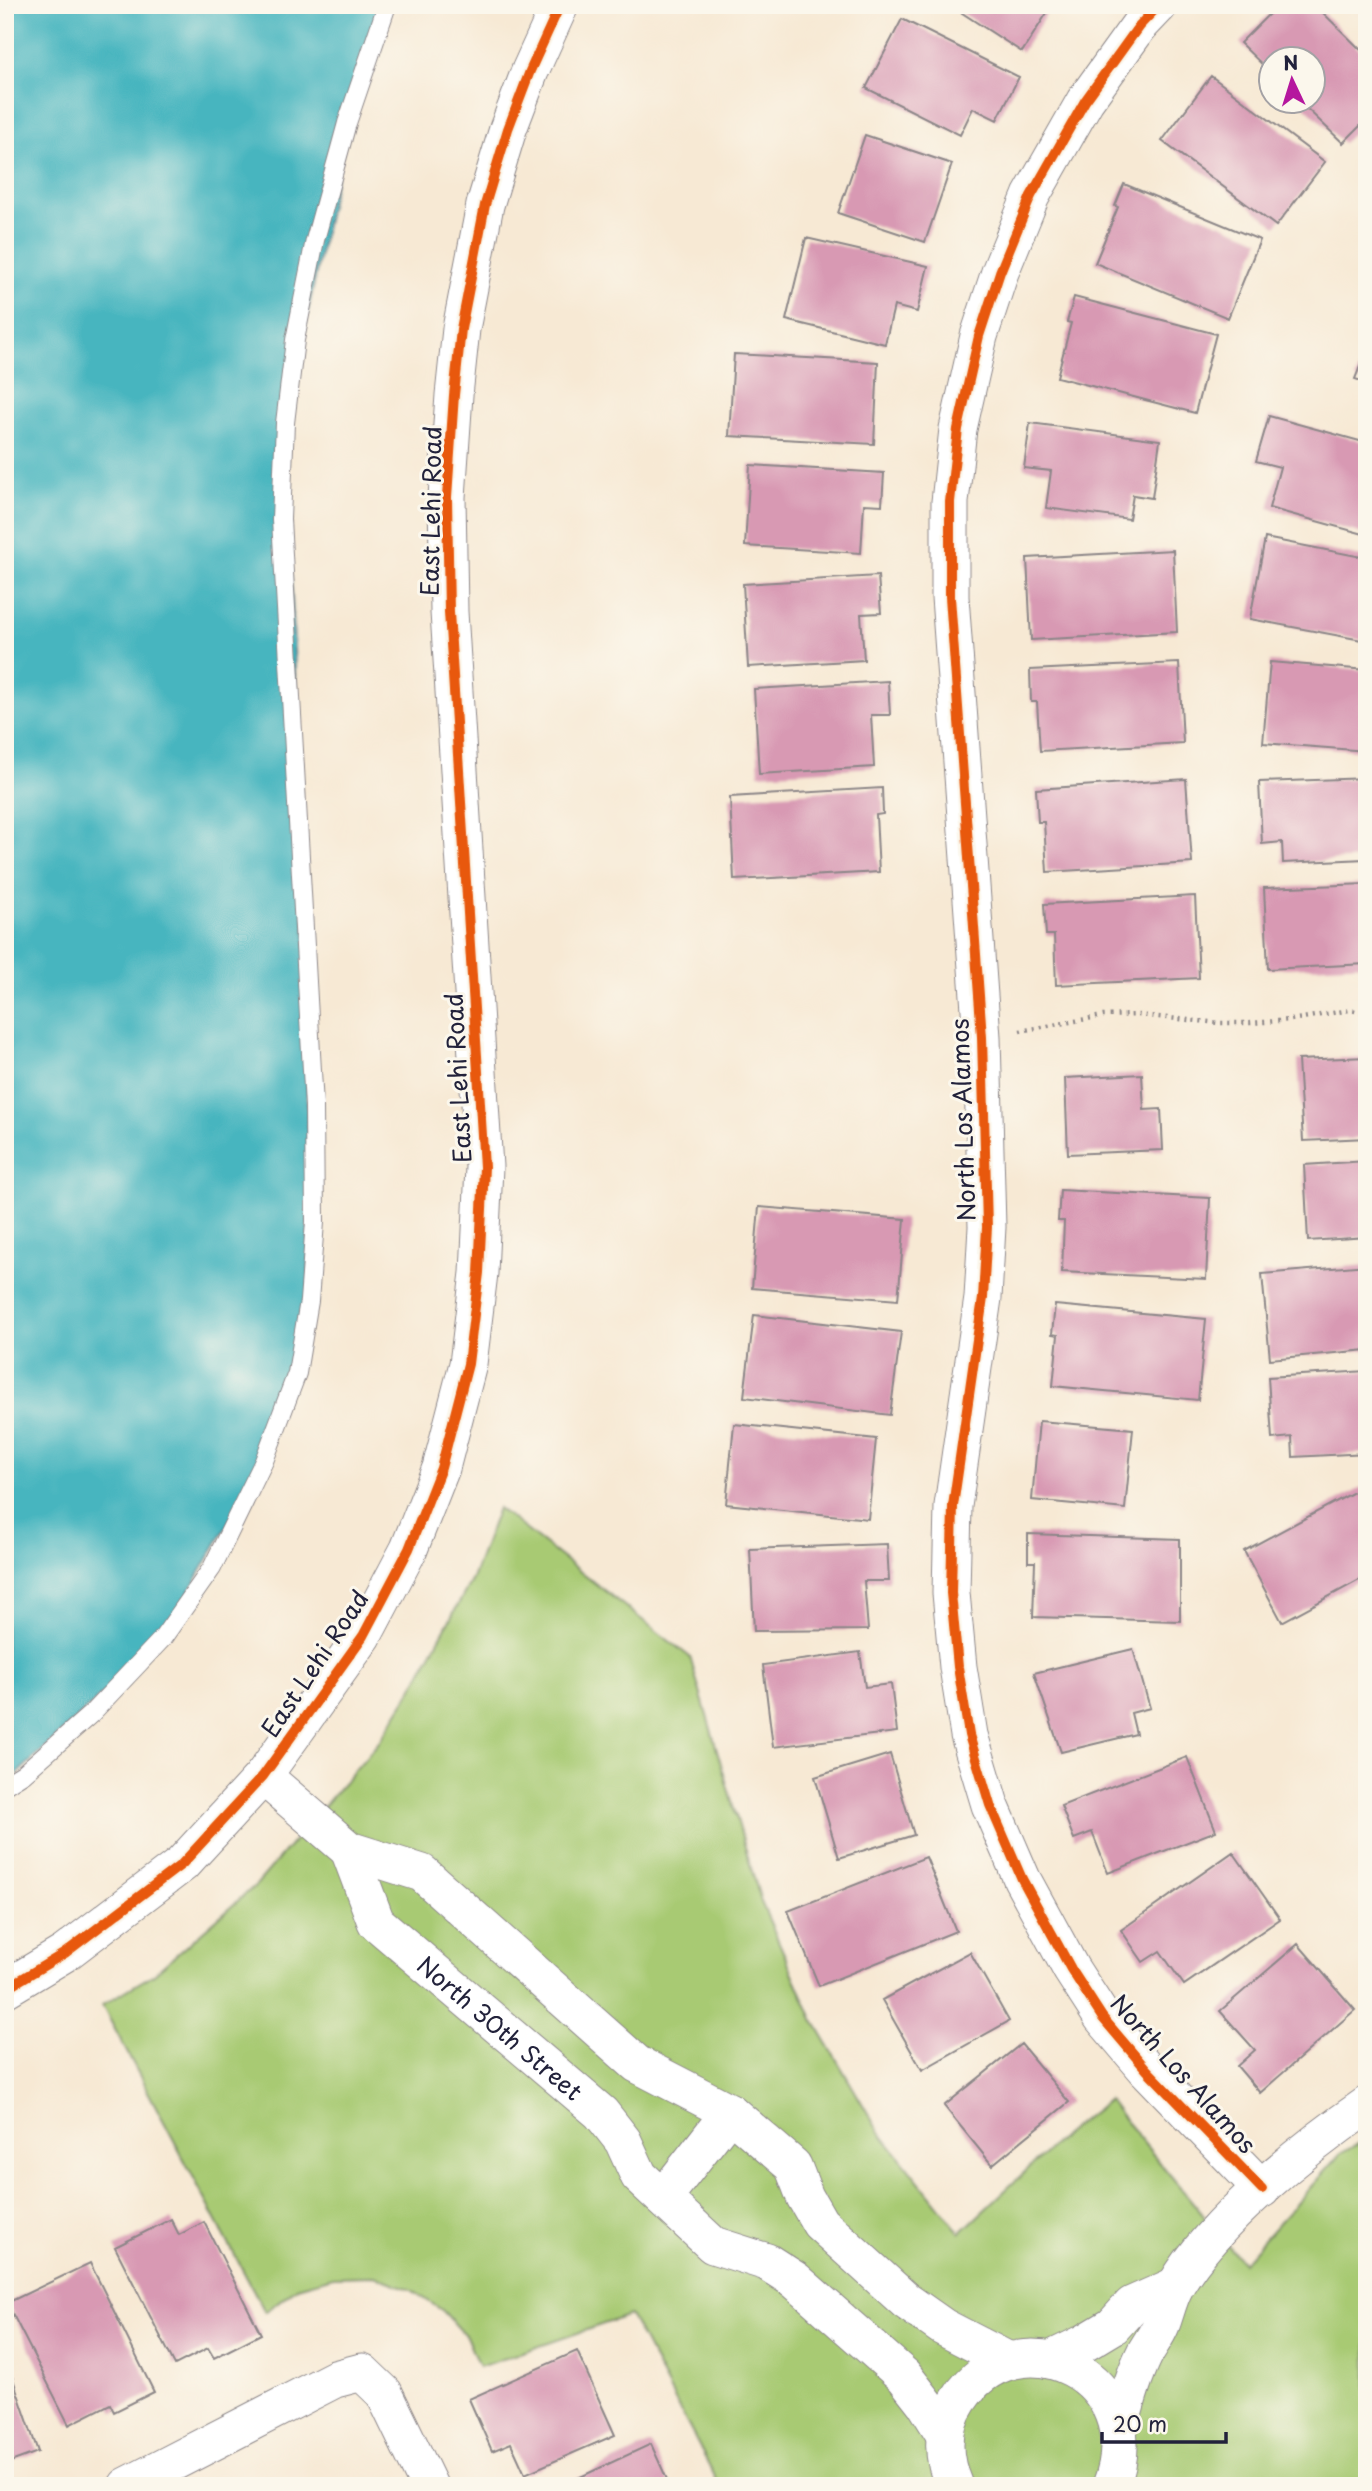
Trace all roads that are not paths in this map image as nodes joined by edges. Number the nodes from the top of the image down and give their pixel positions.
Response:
1 (387, 5) edge
2 (560, 5) edge
3 (1159, 5) edge
4 (263, 1776) junction
5 (5, 1785) edge
6 (349, 1850) junction
7 (5, 1989) edge
8 (1367, 2105) edge
9 (730, 2112) junction
10 (1262, 2189) junction
11 (663, 2198) junction
12 (1175, 2286) junction
13 (1050, 2360) junction
14 (1009, 2361) junction
15 (1119, 2430) junction
16 (947, 2469) edge
17 (127, 2486) edge
18 (429, 2486) edge
19 (1111, 2486) edge

1 - 5 lane
2 - 4 street, East Lehi Road
3 - 10 street, North Los Alamos
4 - 6 street, North 30th Street
4 - 7 street, East Lehi Road
6 - 9 street, North 30th Street
6 - 11 street, North 30th Street
8 - 10 street
9 - 11 street
9 - 14 street, North 30th Street
10 - 12 street
11 - 16 street, North 30th Street
12 - 13 street
12 - 15 street
13 - 14 street
13 - 15 street
14 - 16 street
15 - 19 street
17 - 18 street

